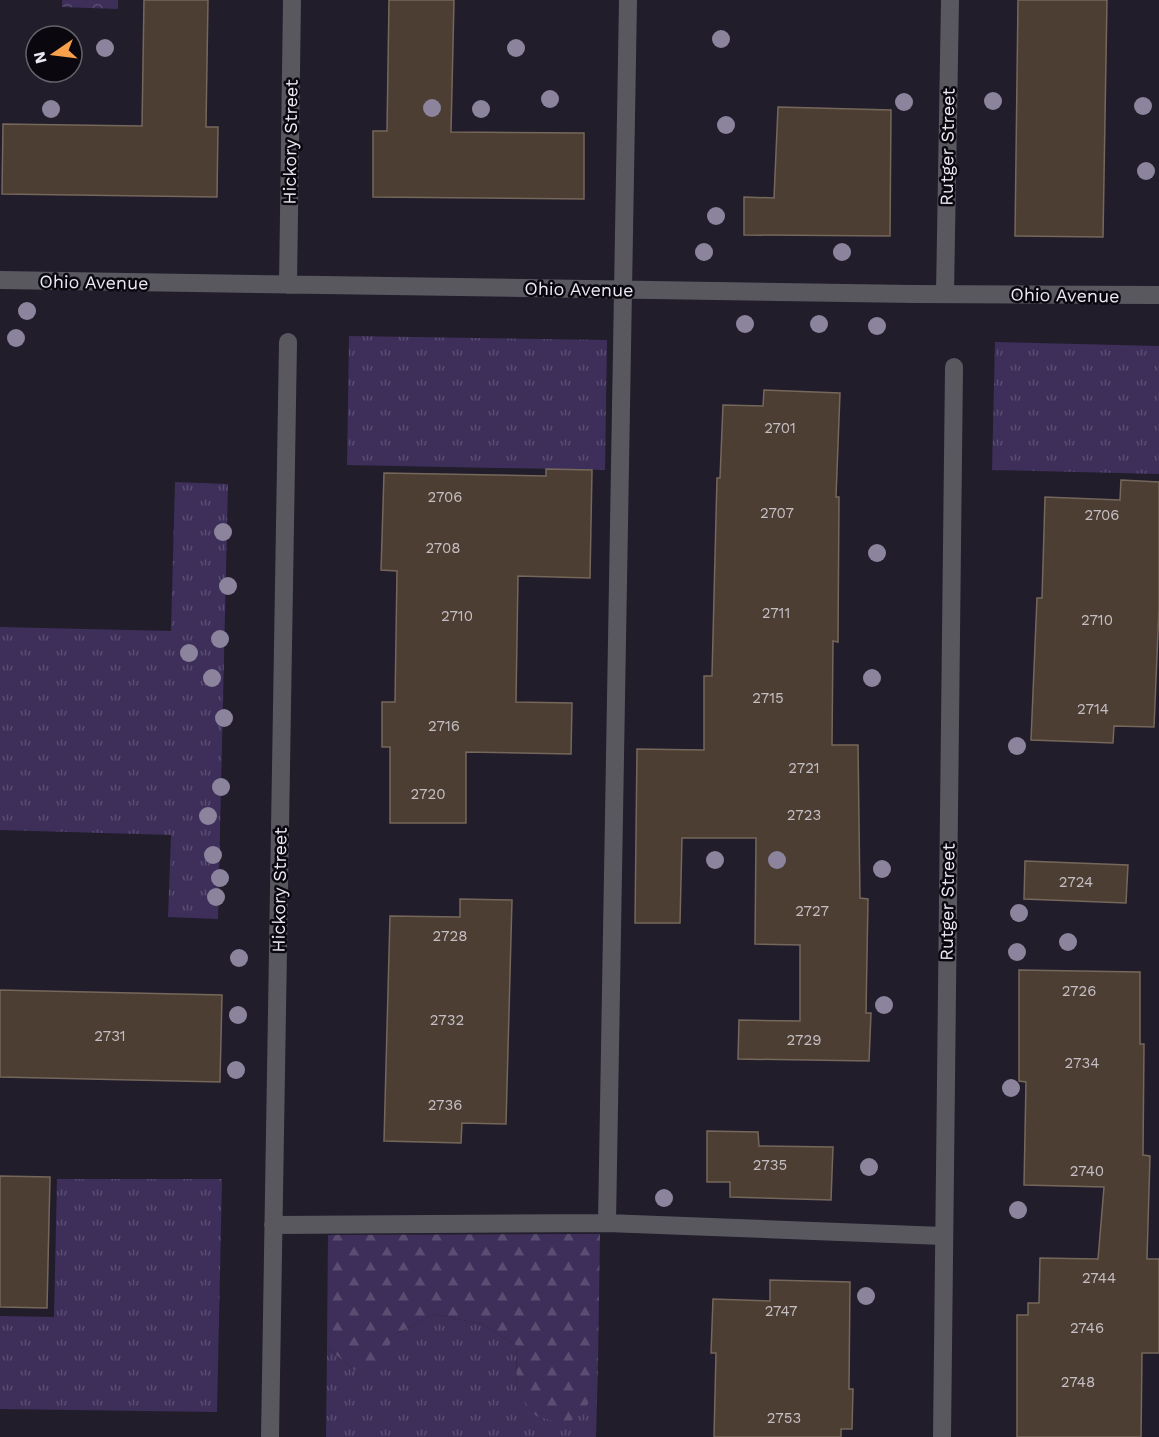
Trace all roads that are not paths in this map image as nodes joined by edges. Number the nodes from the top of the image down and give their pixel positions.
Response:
1 (292, 0) edge
2 (628, 0) edge
3 (950, 0) edge
4 (0, 280) edge
5 (288, 285) junction
6 (623, 290) junction
7 (945, 294) junction
8 (1159, 295) edge
9 (288, 342) dead end
10 (954, 367) dead end
11 (607, 1223) junction
12 (273, 1225) junction
13 (943, 1236) junction
14 (270, 1437) edge
15 (942, 1437) edge

1 - 5 street, Hickory Street
2 - 6 street
3 - 7 street, Rutger Street
4 - 5 street, Ohio Avenue
5 - 6 street, Ohio Avenue
6 - 7 street, Ohio Avenue
6 - 11 street
7 - 8 street, Ohio Avenue
9 - 12 street, Hickory Street
10 - 13 street, Rutger Street
11 - 12 street
11 - 13 street
12 - 14 street, Hickory Street
13 - 15 street, Rutger Street

